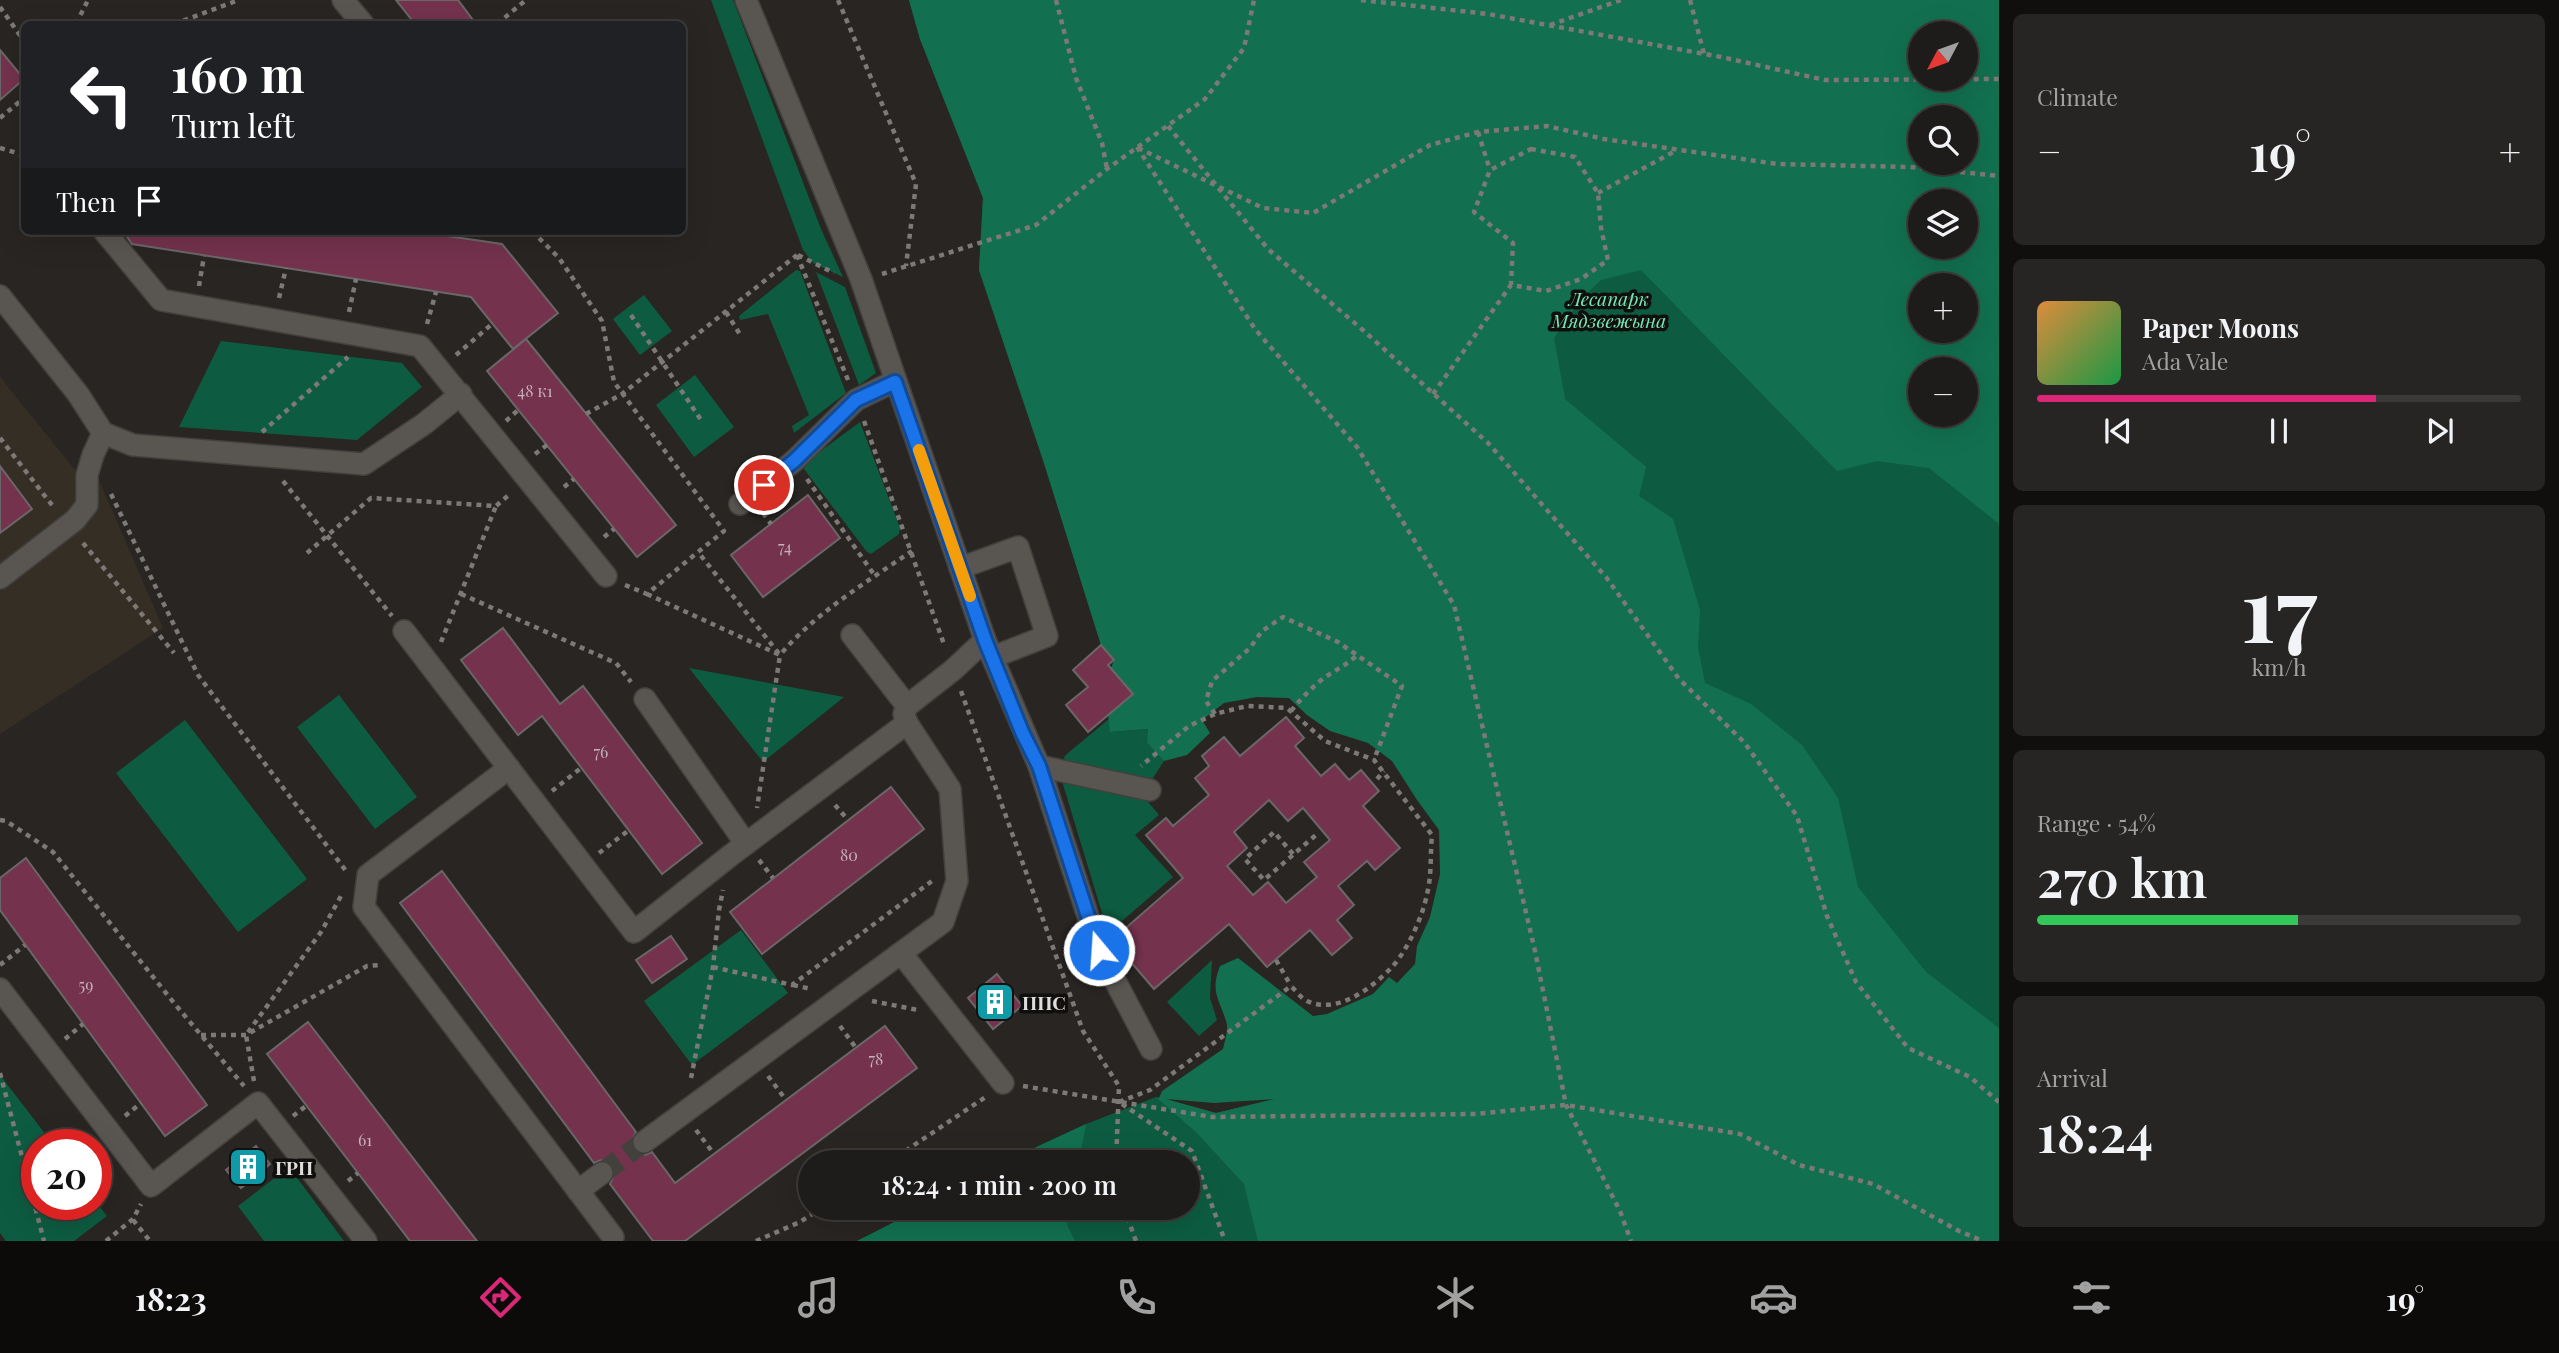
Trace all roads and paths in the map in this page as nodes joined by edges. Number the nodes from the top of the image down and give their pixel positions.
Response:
1 (88, 0) edge
2 (239, 0) edge
3 (343, 0) edge
4 (526, 0) edge
5 (746, 0) edge
6 (838, 0) edge
7 (1056, 0) edge
8 (1254, 0) edge
9 (1361, 0) edge
10 (1621, 0) edge
11 (1689, 0) edge
12 (0, 7) edge
13 (78, 21) edge
14 (182, 21) edge
15 (360, 21) edge
16 (501, 21) edge
17 (1547, 26) junction
18 (21, 37) edge
19 (1704, 54) junction
20 (1999, 79) edge
21 (21, 100) edge
22 (0, 118) edge
23 (1168, 126) junction
24 (1478, 131) junction
25 (1137, 147) junction
26 (0, 148) edge
27 (1678, 150) junction
28 (21, 154) edge
29 (1107, 169) junction
30 (1490, 170) junction
31 (1999, 176) edge
32 (1222, 190) junction
33 (1598, 192) junction
34 (107, 235) edge
35 (535, 235) edge
36 (906, 266) junction
37 (285, 268) dead end
38 (877, 275) dead end
39 (843, 277) dead end
40 (356, 279) dead end
41 (1511, 285) junction
42 (436, 292) dead end
43 (0, 296) edge
44 (726, 312) junction
45 (631, 316) dead end
46 (275, 319) junction
47 (492, 324) dead end
48 (345, 331) junction
49 (372, 336) junction
50 (741, 336) dead end
51 (420, 346) junction
52 (662, 362) junction
53 (440, 369) junction
54 (895, 382) junction
55 (461, 394) junction
56 (622, 394) junction
57 (1433, 394) junction
58 (586, 414) dead end
59 (701, 421) dead end
60 (103, 433) junction
61 (0, 438) edge
62 (237, 453) junction
63 (264, 455) junction
64 (794, 461) junction
65 (528, 479) junction
66 (110, 491) dead end
67 (740, 504) dead end
68 (496, 506) junction
69 (69, 526) junction
70 (328, 536) junction
71 (912, 551) dead end
72 (698, 552) junction
73 (307, 553) dead end
74 (960, 568) junction
75 (606, 576) joint
76 (875, 576) junction
77 (0, 578) edge
78 (461, 594) junction
79 (647, 594) junction
80 (404, 631) joint
81 (852, 635) dead end
82 (989, 648) junction
83 (174, 653) dead end
84 (780, 655) junction
85 (1357, 655) junction
86 (432, 667) junction
87 (645, 699) joint
88 (1291, 711) junction
89 (1216, 713) junction
90 (907, 715) junction
91 (1374, 760) junction
92 (1039, 766) junction
93 (1140, 767) dead end
94 (509, 768) junction
95 (582, 768) dead end
96 (1384, 771) junction
97 (1377, 779) dead end
98 (1150, 790) dead end
99 (537, 804) junction
100 (0, 820) edge
101 (629, 830) dead end
102 (1317, 834) dead end
103 (739, 849) junction
104 (1293, 854) junction
105 (957, 862) junction
106 (584, 865) junction
107 (350, 876) dead end
108 (334, 909) dead end
109 (25, 944) dead end
110 (901, 953) junction
111 (1276, 960) dead end
112 (0, 964) edge
113 (367, 966) dead end
114 (713, 967) junction
115 (1291, 986) junction
116 (0, 989) edge
117 (201, 1035) junction
118 (246, 1035) junction
119 (1151, 1049) dead end
120 (0, 1073) edge
121 (1003, 1083) junction
122 (690, 1085) dead end
123 (1118, 1102) junction
124 (1999, 1102) edge
125 (258, 1103) junction
126 (1566, 1105) junction
127 (644, 1142) tunnel mouth
128 (906, 1150) edge
129 (1116, 1150) edge
130 (602, 1173) tunnel mouth
131 (151, 1186) junction
132 (578, 1191) junction
133 (133, 1219) junction
134 (803, 1220) edge
135 (1128, 1220) edge
136 (613, 1237) dead end
137 (44, 1241) edge
138 (106, 1241) edge
139 (150, 1241) edge
140 (366, 1241) edge
141 (755, 1241) edge
142 (1136, 1241) edge
143 (1225, 1241) edge
144 (1630, 1241) edge
145 (1983, 1241) edge

1 - 13 path
2 - 14 path
3 - 15 lane
4 - 16 path
5 - 54 lane
6 - 36 path
7 - 29 path
8 - 23 path
9 - 17 path
10 - 17 path
11 - 19 path
12 - 18 path
17 - 19 path
19 - 20 path
21 - 22 path
23 - 25 path
23 - 32 path
24 - 27 path
24 - 30 path
24 - 32 path
25 - 29 path
25 - 32 path
25 - 126 path
26 - 28 path
27 - 31 path
27 - 33 path
29 - 36 path
30 - 33 path
30 - 41 path
32 - 57 path
33 - 41 path
34 - 46 lane
35 - 56 path
36 - 38 path
37 - 46 path
39 - 44 path
40 - 48 path
41 - 57 path
42 - 51 path
43 - 60 lane
44 - 50 path
44 - 52 path
45 - 52 path
46 - 48 lane
47 - 53 path
48 - 49 lane
49 - 51 lane
49 - 62 path
51 - 53 lane
52 - 56 path
52 - 59 path
53 - 55 lane
54 - 64 lane
54 - 74 lane
55 - 63 lane
55 - 65 lane
56 - 58 path
56 - 72 path
57 - 124 path
60 - 62 lane
60 - 69 lane
61 - 69 path
62 - 63 lane
63 - 70 path
64 - 67 lane
64 - 76 path
65 - 68 path
65 - 75 lane
66 - 107 path
68 - 70 path
68 - 78 path
69 - 77 lane
69 - 83 path
70 - 73 path
70 - 80 path
71 - 76 path
72 - 79 path
72 - 84 path
74 - 82 lane
74 - 82 lane
75 - 79 path
76 - 84 path
78 - 86 path
78 - 87 path
79 - 84 path
80 - 86 lane
81 - 90 lane
82 - 90 lane
82 - 92 lane
84 - 103 path
85 - 88 path
85 - 89 path
85 - 91 path
86 - 94 lane
87 - 103 lane
88 - 89 path
88 - 91 path
89 - 93 path
90 - 103 lane
90 - 105 lane
91 - 96 path
92 - 98 lane
92 - 119 lane
94 - 99 lane
94 - 132 lane
95 - 99 path
96 - 97 path
96 - 115 path
99 - 106 lane
100 - 117 path
101 - 106 path
102 - 104 path
103 - 106 lane
103 - 114 path
104 - 104 path
105 - 110 lane
105 - 114 path
108 - 118 path
109 - 112 path
110 - 121 lane
110 - 127 lane
111 - 115 path
113 - 118 path
114 - 122 path
115 - 123 path
116 - 131 lane
117 - 118 path
117 - 125 path
118 - 125 path
120 - 137 path
121 - 123 path
121 - 128 path
123 - 126 path
123 - 129 path
123 - 143 path
125 - 131 lane
125 - 140 lane
126 - 144 path
126 - 145 path
130 - 132 lane
131 - 133 path
132 - 136 lane
133 - 138 path
133 - 139 path
134 - 141 path
135 - 142 path

